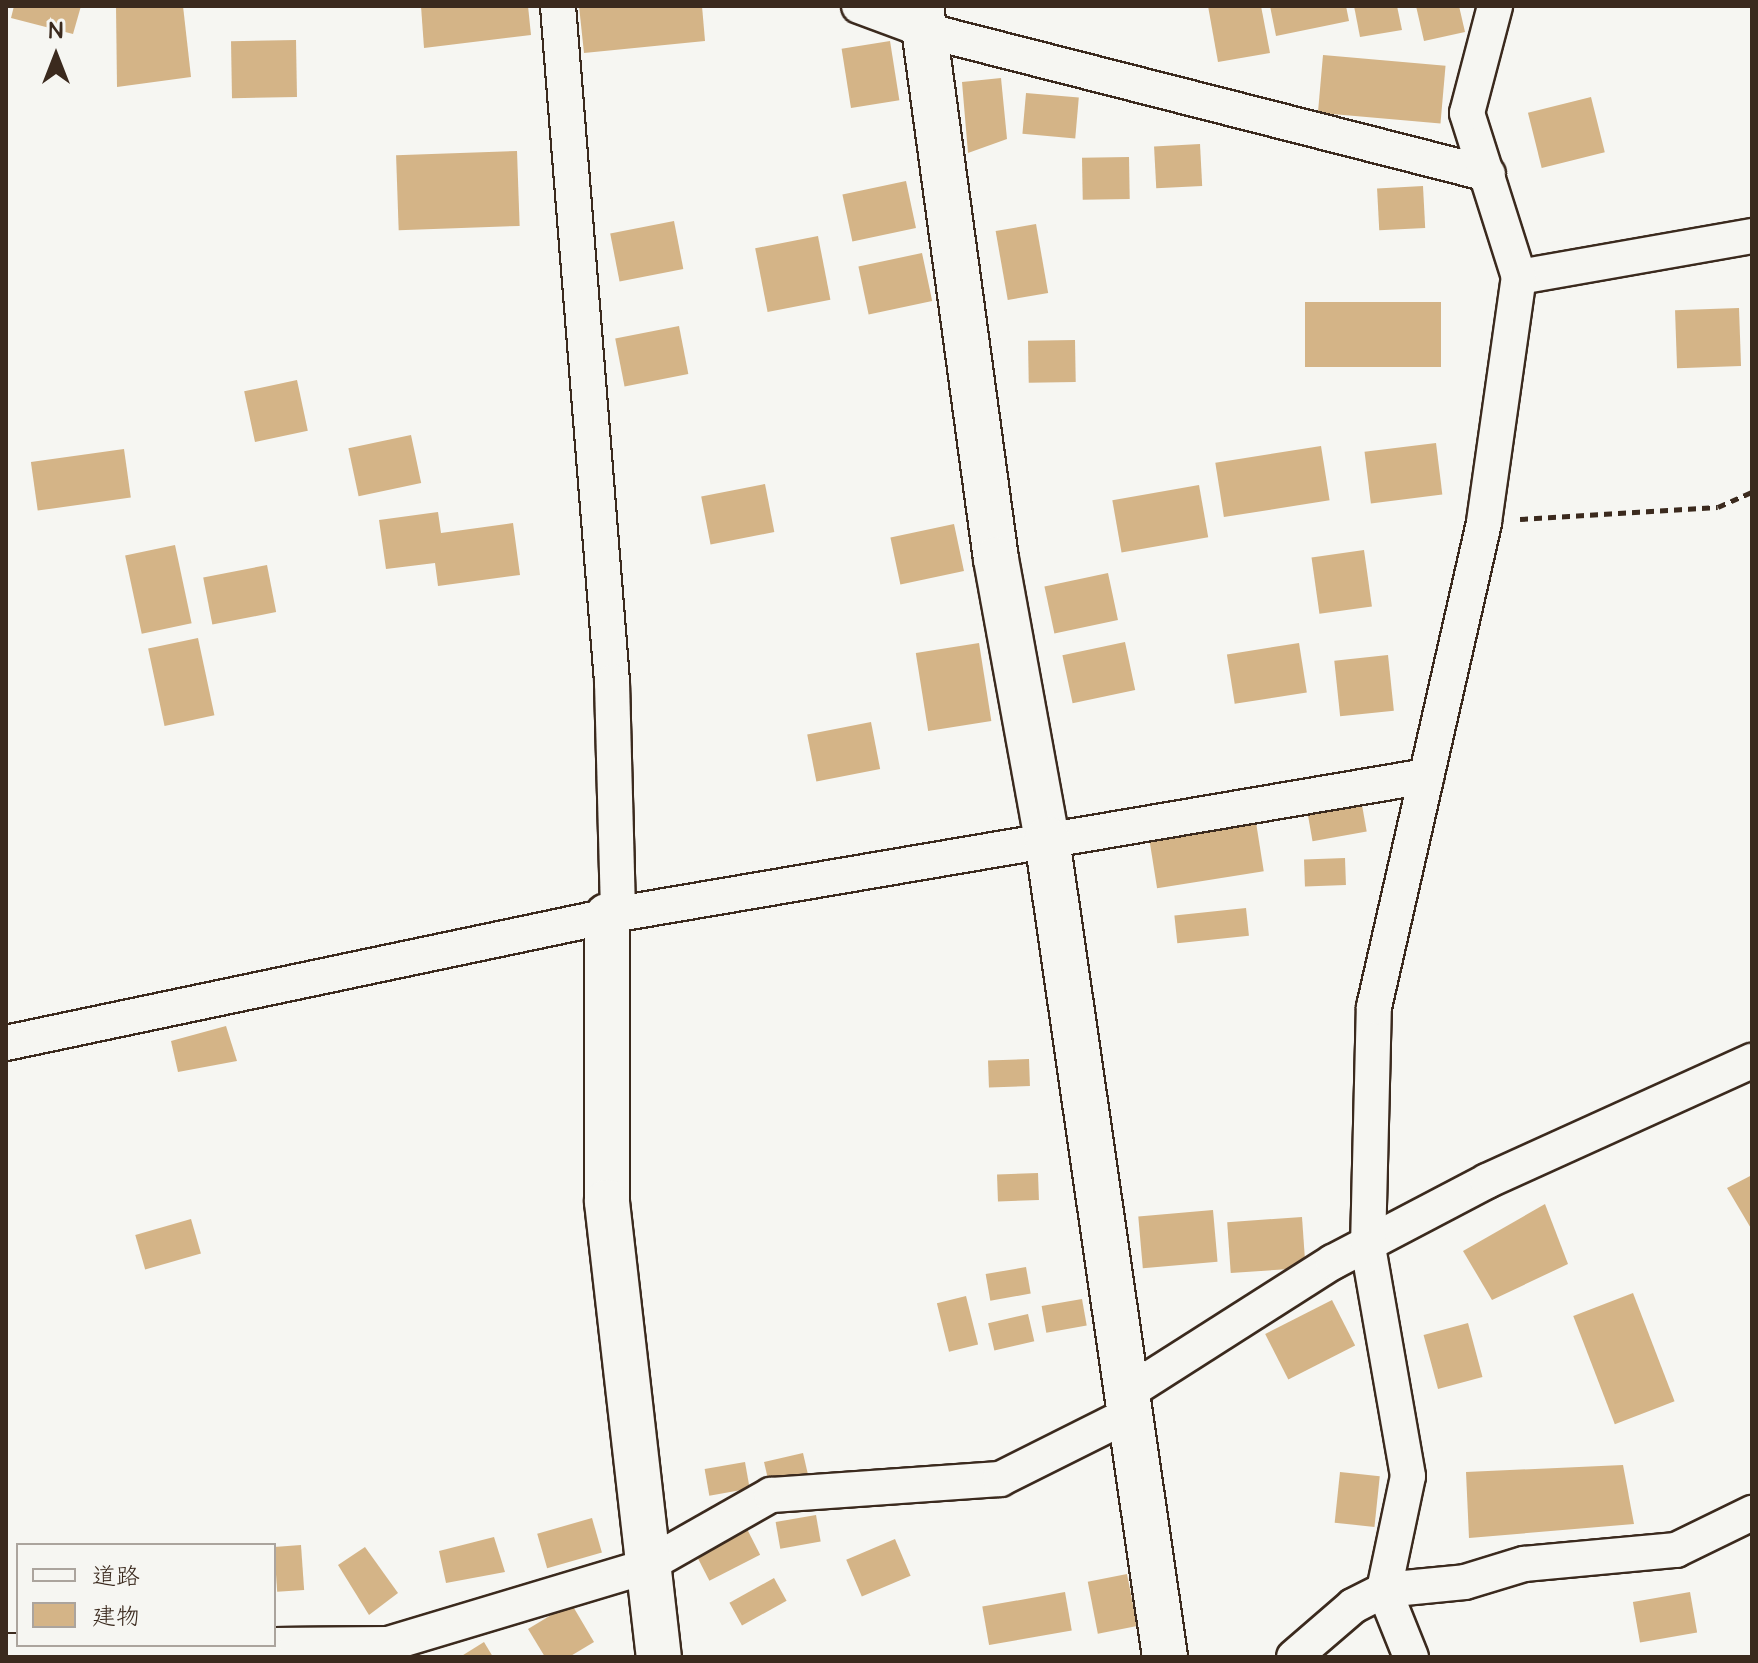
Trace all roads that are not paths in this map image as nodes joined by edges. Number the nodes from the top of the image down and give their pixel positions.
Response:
1 (558, 6) edge
2 (859, 6) edge
3 (1495, 6) edge
4 (923, 18) edge
5 (1488, 174) junction
6 (1752, 236) edge
7 (1519, 277) junction
8 (1426, 776) junction
9 (1047, 839) junction
10 (613, 915) junction
11 (6, 1043) edge
12 (1752, 1061) edge
13 (1368, 1247) junction
14 (1128, 1403) junction
15 (1752, 1513) edge
16 (644, 1567) junction
17 (1384, 1590) junction
18 (276, 1645) edge
19 (178, 1647) edge
20 (6, 1651) edge
21 (659, 1657) edge
22 (1165, 1657) edge
23 (1294, 1657) edge
24 (1411, 1657) edge

1 - 10 street
2 - 4 street
3 - 5 street
4 - 5 street
4 - 9 street
5 - 7 street
6 - 7 street
7 - 8 street
8 - 9 street
8 - 13 street
9 - 10 street
9 - 14 street
10 - 11 street
10 - 16 street
12 - 13 street
13 - 14 street
13 - 17 street
14 - 16 street
14 - 22 street
15 - 17 street
16 - 18 street
16 - 21 street
17 - 23 street
17 - 24 street
19 - 20 street

